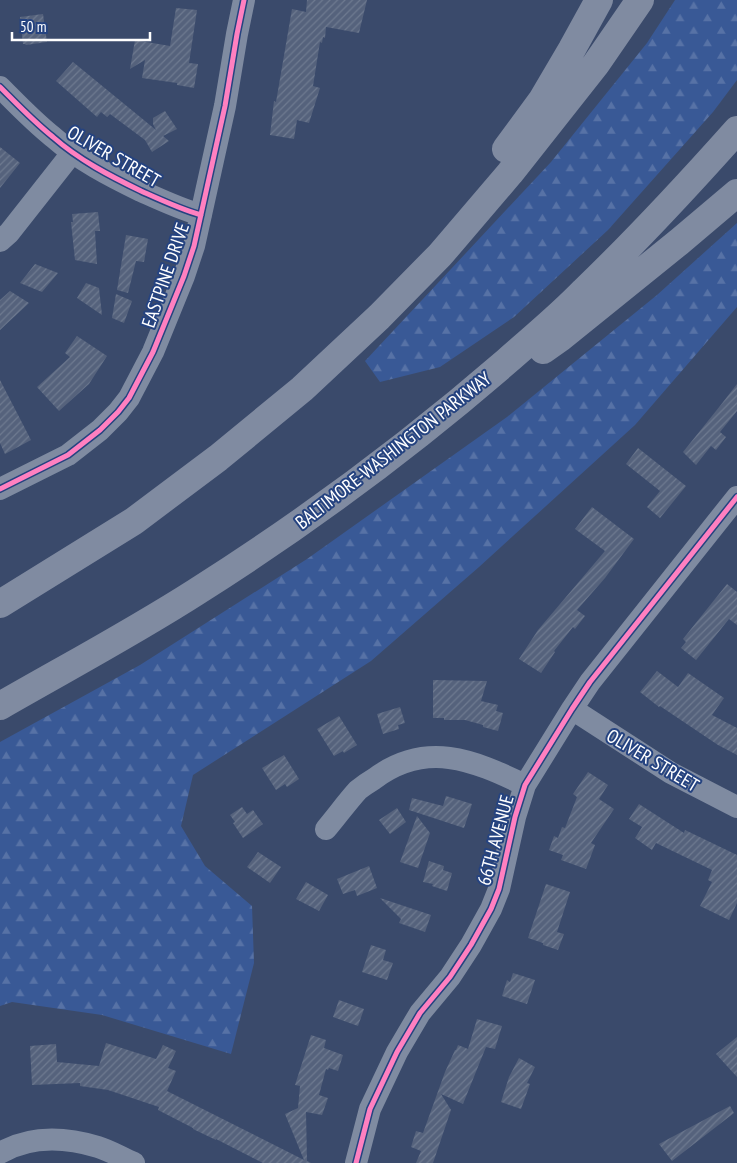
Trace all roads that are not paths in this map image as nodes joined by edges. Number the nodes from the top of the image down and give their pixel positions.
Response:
1 (244, 0) edge
2 (599, 0) edge
3 (640, 0) edge
4 (0, 87) edge
5 (737, 130) edge
6 (72, 153) junction
7 (737, 193) edge
8 (201, 215) junction
9 (0, 241) edge
10 (218, 458) junction
11 (380, 464) junction
12 (0, 489) edge
13 (737, 497) edge
14 (0, 604) edge
15 (0, 706) edge
16 (572, 708) junction
17 (526, 785) junction
18 (737, 807) edge
19 (326, 829) dead end
20 (0, 1153) edge
21 (134, 1163) edge
22 (356, 1163) edge

1 - 8 street, EASTPINE DRIVE
2 - 10 highway
3 - 10 highway
4 - 6 street, OLIVER STREET
5 - 11 highway, BALTIMORE-WASHINGTON PARKWAY
6 - 8 street, OLIVER STREET
6 - 9 street
7 - 11 highway
8 - 12 street, EASTPINE DRIVE
10 - 14 highway
11 - 15 highway, BALTIMORE-WASHINGTON PARKWAY
13 - 16 street, 66TH AVENUE
16 - 17 street, 66TH AVENUE
16 - 18 street, OLIVER STREET
17 - 19 street, 66TH AVENUE
17 - 22 street, 66TH AVENUE
20 - 21 street

